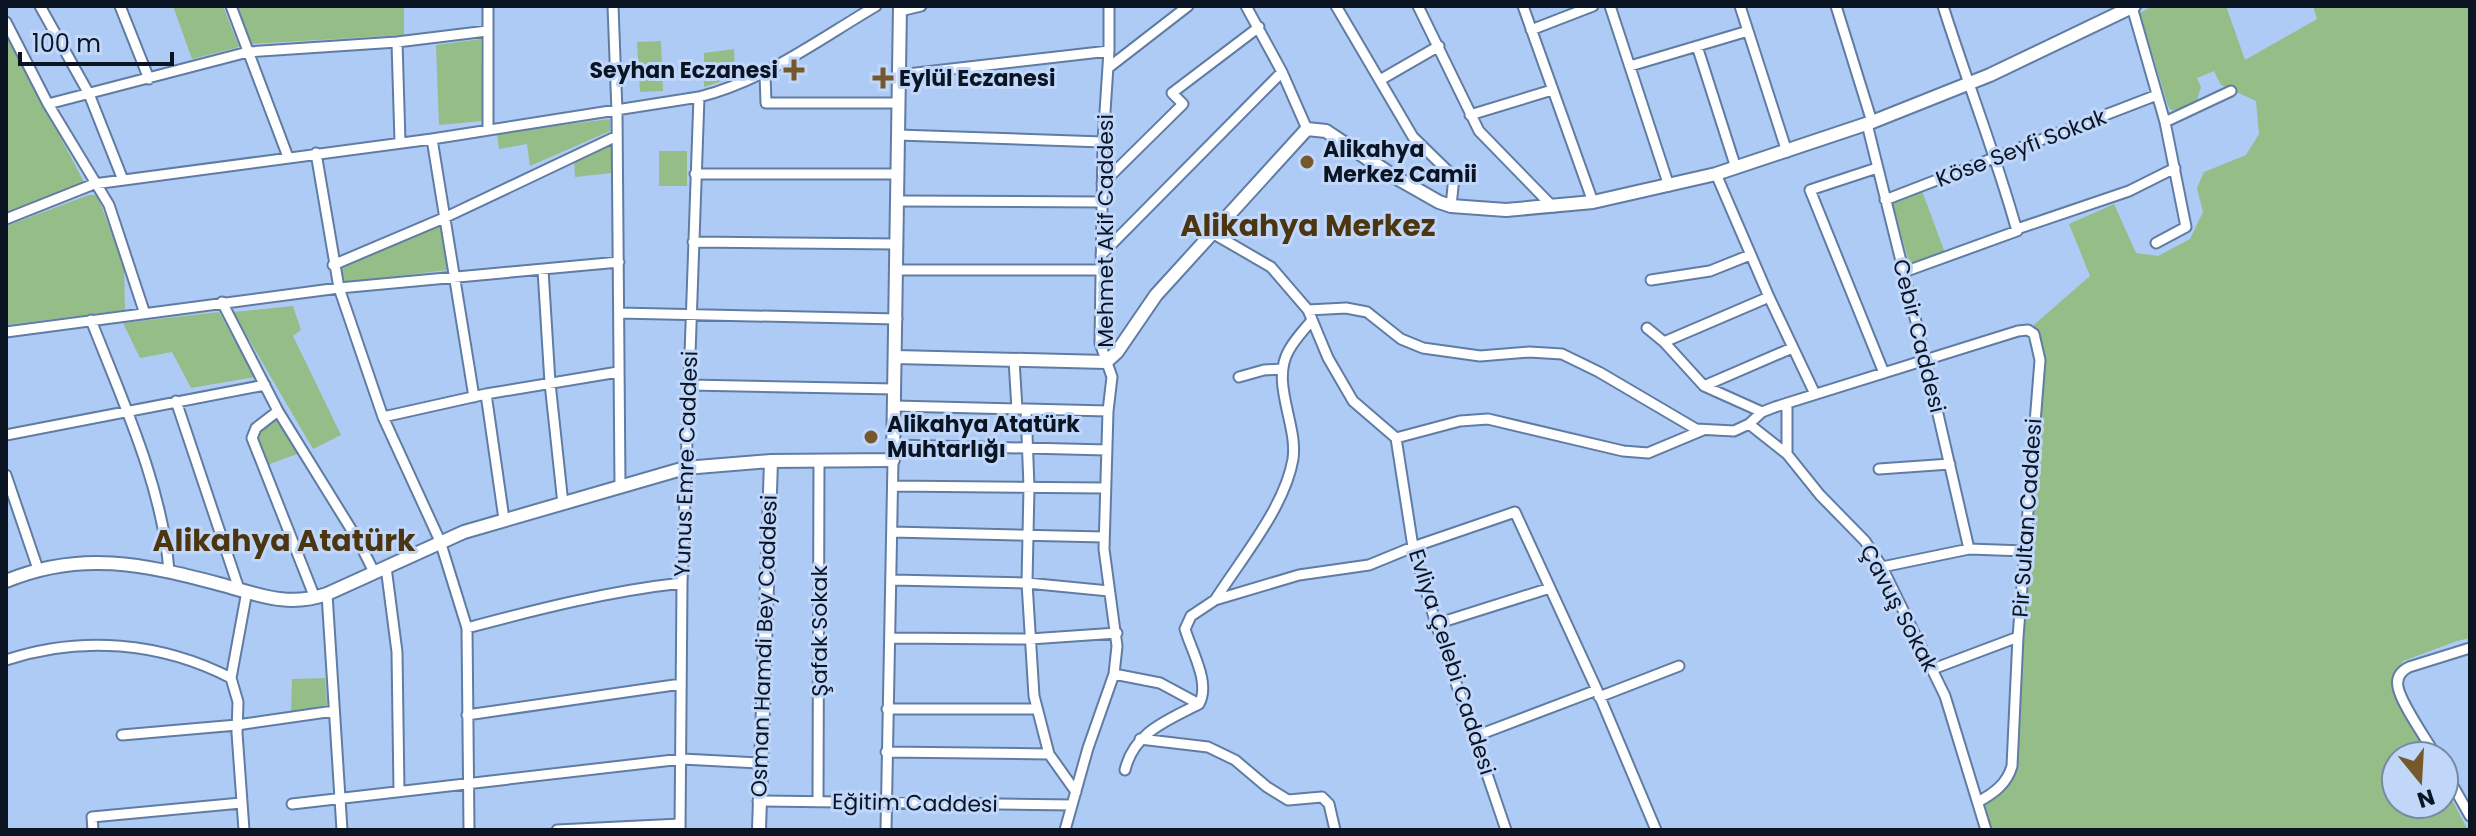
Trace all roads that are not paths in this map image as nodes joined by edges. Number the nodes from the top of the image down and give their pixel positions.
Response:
1 (40, 6) edge
2 (120, 6) edge
3 (231, 6) edge
4 (488, 6) edge
5 (613, 6) edge
6 (876, 6) edge
7 (921, 6) edge
8 (1109, 6) edge
9 (1188, 6) edge
10 (1246, 6) edge
11 (1336, 6) edge
12 (1418, 6) edge
13 (1523, 6) edge
14 (1593, 6) edge
15 (1610, 6) edge
16 (1740, 6) edge
17 (1836, 6) edge
18 (1943, 6) edge
19 (2130, 7) edge
20 (900, 9) edge
21 (6, 22) edge
22 (1259, 27) junction
23 (1531, 30) junction
24 (487, 31) junction
25 (1748, 31) junction
26 (397, 42) junction
27 (1439, 46) junction
28 (1697, 46) junction
29 (1109, 51) junction
30 (248, 52) junction
31 (1630, 66) junction
32 (1108, 68) junction
33 (1282, 72) junction
34 (765, 74) junction
35 (899, 75) junction
36 (149, 79) junction
37 (1380, 80) junction
38 (1968, 85) junction
39 (1552, 90) junction
40 (2231, 91) dead end
41 (89, 94) junction
42 (2157, 95) junction
43 (699, 97) junction
44 (899, 103) junction
45 (48, 104) junction
46 (617, 112) junction
47 (1470, 115) junction
48 (2165, 122) junction
49 (1869, 123) junction
50 (1307, 129) junction
51 (488, 130) junction
52 (898, 135) junction
53 (617, 136) junction
54 (432, 139) junction
55 (400, 142) junction
56 (1103, 142) junction
57 (1787, 152) junction
58 (316, 153) junction
59 (288, 157) junction
60 (1996, 157) junction
61 (1736, 168) junction
62 (1877, 168) junction
63 (2175, 168) junction
64 (695, 174) junction
65 (898, 174) junction
66 (1716, 174) junction
67 (123, 180) junction
68 (94, 184) junction
69 (1102, 184) junction
70 (1669, 186) junction
71 (1885, 200) junction
72 (898, 201) junction
73 (1102, 202) junction
74 (1593, 202) junction
75 (1451, 206) junction
76 (1553, 207) junction
77 (444, 218) junction
78 (6, 219) edge
79 (2017, 230) junction
80 (1214, 234) junction
81 (693, 242) junction
82 (2156, 243) dead end
83 (897, 244) junction
84 (1101, 255) junction
85 (1750, 255) junction
86 (619, 262) junction
87 (333, 265) junction
88 (543, 270) junction
89 (897, 270) junction
90 (1101, 270) junction
91 (1904, 272) junction
92 (455, 277) junction
93 (1651, 280) dead end
94 (339, 288) junction
95 (1769, 297) junction
96 (222, 302) junction
97 (144, 311) junction
98 (619, 313) junction
99 (691, 313) junction
100 (1310, 315) junction
101 (897, 319) junction
102 (91, 320) junction
103 (1647, 328) dead end
104 (6, 332) edge
105 (1664, 342) junction
106 (1792, 348) junction
107 (896, 357) junction
108 (1014, 360) junction
109 (1106, 362) junction
110 (1926, 362) junction
111 (1283, 369) junction
112 (618, 372) junction
113 (1884, 373) junction
114 (1239, 377) dead end
115 (550, 383) junction
116 (265, 385) junction
117 (689, 385) junction
118 (1704, 386) junction
119 (895, 389) junction
120 (486, 394) junction
121 (1815, 394) junction
122 (474, 397) junction
123 (176, 401) junction
124 (1787, 403) junction
125 (895, 406) junction
126 (1022, 409) junction
127 (126, 410) junction
128 (278, 411) junction
129 (1108, 411) junction
130 (1762, 412) junction
131 (383, 417) junction
132 (1749, 424) junction
133 (1703, 430) junction
134 (6, 435) edge
135 (1396, 438) junction
136 (894, 445) junction
137 (1027, 448) junction
138 (1107, 450) junction
139 (1787, 454) junction
140 (819, 460) junction
141 (893, 460) junction
142 (771, 461) junction
143 (1950, 464) junction
144 (685, 468) junction
145 (1879, 469) dead end
146 (6, 475) edge
147 (620, 486) junction
148 (893, 486) junction
149 (1029, 487) junction
150 (1105, 488) junction
151 (10, 498) edge
152 (563, 504) junction
153 (504, 519) junction
154 (892, 532) junction
155 (1028, 534) junction
156 (1104, 537) junction
157 (440, 541) junction
158 (1413, 547) junction
159 (1969, 549) junction
160 (2025, 551) junction
161 (1882, 567) junction
162 (38, 569) junction
163 (380, 570) junction
164 (169, 571) junction
165 (892, 580) junction
166 (6, 581) edge
167 (682, 583) junction
168 (1027, 583) junction
169 (1550, 588) junction
170 (243, 590) junction
171 (1109, 591) junction
172 (321, 596) junction
173 (1215, 600) junction
174 (1436, 624) junction
175 (467, 628) junction
176 (1117, 633) junction
177 (2018, 637) junction
178 (891, 638) junction
179 (1030, 639) junction
180 (2470, 648) edge
181 (6, 660) edge
182 (1679, 666) dead end
183 (1933, 669) junction
184 (1114, 674) junction
185 (231, 678) junction
186 (681, 684) junction
187 (1598, 694) junction
188 (1199, 704) junction
189 (887, 709) junction
190 (1037, 709) junction
191 (334, 711) junction
192 (467, 715) junction
193 (237, 725) junction
194 (122, 735) dead end
195 (1476, 736) junction
196 (1140, 739) junction
197 (2427, 740) edge
198 (886, 752) junction
199 (1049, 754) junction
200 (682, 759) junction
201 (759, 763) junction
202 (1125, 770) dead end
203 (468, 784) junction
204 (399, 791) junction
205 (1076, 792) junction
206 (340, 798) junction
207 (2460, 798) edge
208 (758, 801) junction
209 (818, 802) junction
210 (1978, 802) junction
211 (241, 803) junction
212 (885, 803) junction
213 (292, 804) dead end
214 (1072, 805) junction
215 (2470, 816) edge
216 (680, 827) edge
217 (93, 830) edge
218 (244, 830) edge
219 (342, 830) edge
220 (469, 830) edge
221 (557, 830) edge
222 (759, 830) edge
223 (886, 830) edge
224 (1065, 830) edge
225 (1335, 830) edge
226 (1506, 830) edge
227 (1656, 830) edge
228 (1986, 830) edge

1 - 41 street
2 - 36 street
3 - 30 street
4 - 24 street
5 - 46 street
6 - 34 street
7 - 20 street
8 - 29 street, Mehmet Akif Caddesi
9 - 32 street
10 - 22 street
11 - 37 street
12 - 27 street
13 - 23 street
14 - 23 street
15 - 31 street
16 - 25 street
17 - 49 street, Cebir Caddesi
18 - 38 street
19 - 38 street
19 - 42 street
20 - 35 street
21 - 45 street
22 - 33 street
22 - 69 street
23 - 39 street
24 - 26 street
24 - 51 street
25 - 28 street
25 - 57 street
26 - 30 street
26 - 55 street
27 - 37 street
27 - 47 street
28 - 31 street
28 - 61 street
29 - 32 street, Mehmet Akif Caddesi
29 - 35 street
30 - 36 street
30 - 59 street
31 - 70 street
32 - 56 street, Mehmet Akif Caddesi
33 - 50 street
33 - 84 street
34 - 43 street
34 - 44 street
35 - 44 street
36 - 41 street
37 - 75 street
38 - 49 street
38 - 60 street
39 - 47 street
39 - 74 street
40 - 48 street
41 - 45 street
41 - 67 street
42 - 48 street
42 - 60 street, Köse Seyfi Sokak
43 - 46 street
43 - 64 street, Yunus Emre Caddesi
44 - 52 street
45 - 68 street
46 - 51 street
46 - 53 street
47 - 76 street
48 - 63 street
49 - 57 street
49 - 62 street, Cebir Caddesi
50 - 75 street
50 - 80 street
51 - 54 street
52 - 56 street
52 - 65 street
53 - 77 street
53 - 86 street
54 - 55 street
54 - 77 street
55 - 58 street
56 - 69 street, Mehmet Akif Caddesi
57 - 61 street
58 - 59 street
58 - 87 street
59 - 67 street
60 - 71 street, Köse Seyfi Sokak
60 - 79 street
61 - 66 street
62 - 71 street, Cebir Caddesi
62 - 113 street
63 - 79 street
63 - 82 street
64 - 65 street
64 - 81 street, Yunus Emre Caddesi
65 - 72 street
66 - 70 street
66 - 85 street
67 - 68 street
68 - 78 street
68 - 97 street
69 - 73 street, Mehmet Akif Caddesi
70 - 74 street
71 - 91 street, Cebir Caddesi
72 - 73 street
72 - 83 street
73 - 84 street, Mehmet Akif Caddesi
74 - 76 street
75 - 76 street
77 - 87 street
77 - 92 street
79 - 91 street
80 - 100 street
80 - 109 street
81 - 83 street
81 - 99 street, Yunus Emre Caddesi
83 - 89 street
84 - 90 street, Mehmet Akif Caddesi
85 - 93 street
85 - 95 street
86 - 88 street
86 - 98 street
87 - 94 street
88 - 92 street
88 - 115 street
89 - 90 street
89 - 101 street
90 - 109 street, Mehmet Akif Caddesi
91 - 110 street, Cebir Caddesi
92 - 94 street
92 - 122 street
94 - 96 street
94 - 131 street
95 - 105 street
95 - 106 street
96 - 97 street
96 - 116 street
97 - 102 street
98 - 99 street
98 - 112 street
99 - 101 street
99 - 117 street, Yunus Emre Caddesi
100 - 111 street
100 - 133 street
100 - 135 street
101 - 107 street
102 - 104 street
102 - 127 street
103 - 105 street
105 - 118 street
106 - 118 street
106 - 121 street
107 - 108 street
107 - 119 street
108 - 109 street
108 - 126 street
109 - 129 street, Mehmet Akif Caddesi
110 - 113 street
110 - 143 street, Cebir Caddesi
110 - 160 street, Pir Sultan Caddesi
111 - 114 street
111 - 173 street
112 - 115 street
112 - 147 street
113 - 121 street
115 - 120 street
115 - 152 street
116 - 123 street
116 - 128 street
117 - 119 street
117 - 144 street, Yunus Emre Caddesi
118 - 130 street
119 - 125 street
120 - 122 street
120 - 153 street
121 - 124 street
122 - 131 street
123 - 127 street
123 - 170 street
124 - 130 street
124 - 139 street
125 - 126 street
125 - 136 street
126 - 129 street
126 - 137 street
127 - 134 street
127 - 164 street
128 - 163 street
128 - 172 street
129 - 138 street, Mehmet Akif Caddesi
130 - 132 street
131 - 157 street
132 - 133 street
132 - 139 street, Çavuş Sokak
133 - 135 street
135 - 158 street, Evliya Çelebi Caddesi
136 - 137 street
136 - 141 street
137 - 138 street
137 - 149 street
138 - 150 street, Mehmet Akif Caddesi
139 - 161 street, Çavuş Sokak
140 - 141 street
140 - 142 street
140 - 209 street, Şafak Sokak
141 - 148 street
142 - 144 street
142 - 201 street, Osman Hamdi Bey Caddesi
143 - 145 street
143 - 159 street, Cebir Caddesi
144 - 147 street
144 - 167 street, Yunus Emre Caddesi
146 - 151 street
147 - 152 street
148 - 149 street
148 - 154 street
149 - 150 street
149 - 155 street
150 - 156 street, Mehmet Akif Caddesi
151 - 162 street
152 - 153 street
153 - 157 street
154 - 155 street
154 - 165 street
155 - 156 street
155 - 168 street
156 - 171 street, Mehmet Akif Caddesi
157 - 163 street
157 - 175 street
158 - 169 street
158 - 173 street
158 - 174 street, Evliya Çelebi Caddesi
159 - 160 street
159 - 161 street
160 - 177 street, Pir Sultan Caddesi
161 - 183 street, Çavuş Sokak
162 - 164 street
162 - 166 street
163 - 172 street
163 - 204 street
164 - 170 street
165 - 168 street
165 - 178 street
167 - 175 street
167 - 186 street, Yunus Emre Caddesi
168 - 171 street
168 - 179 street
169 - 174 street
169 - 187 street
170 - 172 street
170 - 185 street
171 - 176 street, Mehmet Akif Caddesi
172 - 191 street
173 - 188 street
174 - 195 street, Evliya Çelebi Caddesi
175 - 192 street
176 - 179 street
176 - 184 street, Mehmet Akif Caddesi
177 - 183 street
177 - 210 street, Pir Sultan Caddesi
178 - 179 street
178 - 189 street
179 - 190 street
180 - 197 street
181 - 185 street
182 - 187 street
183 - 210 street, Çavuş Sokak
184 - 188 street
184 - 205 street, Mehmet Akif Caddesi
185 - 193 street
186 - 192 street
186 - 200 street, Yunus Emre Caddesi
187 - 195 street
187 - 227 street
188 - 196 street
189 - 190 street
189 - 198 street
190 - 199 street
191 - 193 street
191 - 206 street
192 - 203 street
193 - 194 street
193 - 211 street
195 - 226 street, Evliya Çelebi Caddesi
196 - 202 street
196 - 225 street
198 - 199 street
198 - 212 street
199 - 205 street
200 - 201 street
200 - 203 street
200 - 216 street, Yunus Emre Caddesi
201 - 208 street, Osman Hamdi Bey Caddesi
203 - 204 street
203 - 220 street
204 - 206 street
205 - 214 street, Mehmet Akif Caddesi
206 - 213 street
206 - 219 street
207 - 215 street
208 - 209 street, Eğitim Caddesi
208 - 222 street, Osman Hamdi Bey Caddesi
209 - 212 street, Eğitim Caddesi
210 - 228 street, Çavuş Sokak
211 - 217 street
211 - 218 street
212 - 214 street, Eğitim Caddesi
212 - 223 street
214 - 224 street, Mehmet Akif Caddesi
216 - 221 street

